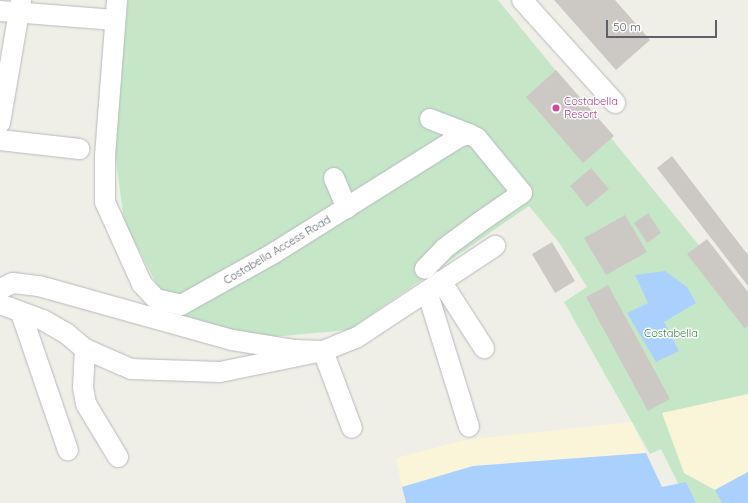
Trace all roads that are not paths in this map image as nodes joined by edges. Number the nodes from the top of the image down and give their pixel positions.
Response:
1 (118, 0) edge
2 (522, 0) edge
3 (20, 6) edge
4 (0, 10) edge
5 (115, 20) junction
6 (615, 103) dead end
7 (430, 119) dead end
8 (0, 123) edge
9 (469, 134) junction
10 (0, 140) edge
11 (79, 149) dead end
12 (334, 178) dead end
13 (346, 208) junction
14 (495, 246) dead end
15 (424, 269) dead end
16 (434, 286) junction
17 (0, 289) edge
18 (0, 304) edge
19 (22, 313) junction
20 (484, 348) dead end
21 (85, 349) junction
22 (322, 351) junction
23 (469, 427) dead end
24 (352, 428) dead end
25 (68, 450) dead end
26 (118, 457) dead end

1 - 5 street, Costabella Access Road
2 - 6 street
3 - 4 street
3 - 5 street
3 - 8 street
5 - 13 street, Costabella Access Road
7 - 9 street
9 - 13 street, Costabella Access Road
9 - 15 street
10 - 11 street
12 - 13 street
14 - 16 street
16 - 20 street
16 - 22 street
16 - 23 street
17 - 22 street
18 - 19 street
19 - 21 street
19 - 25 street
21 - 22 street
21 - 26 street
22 - 24 street

